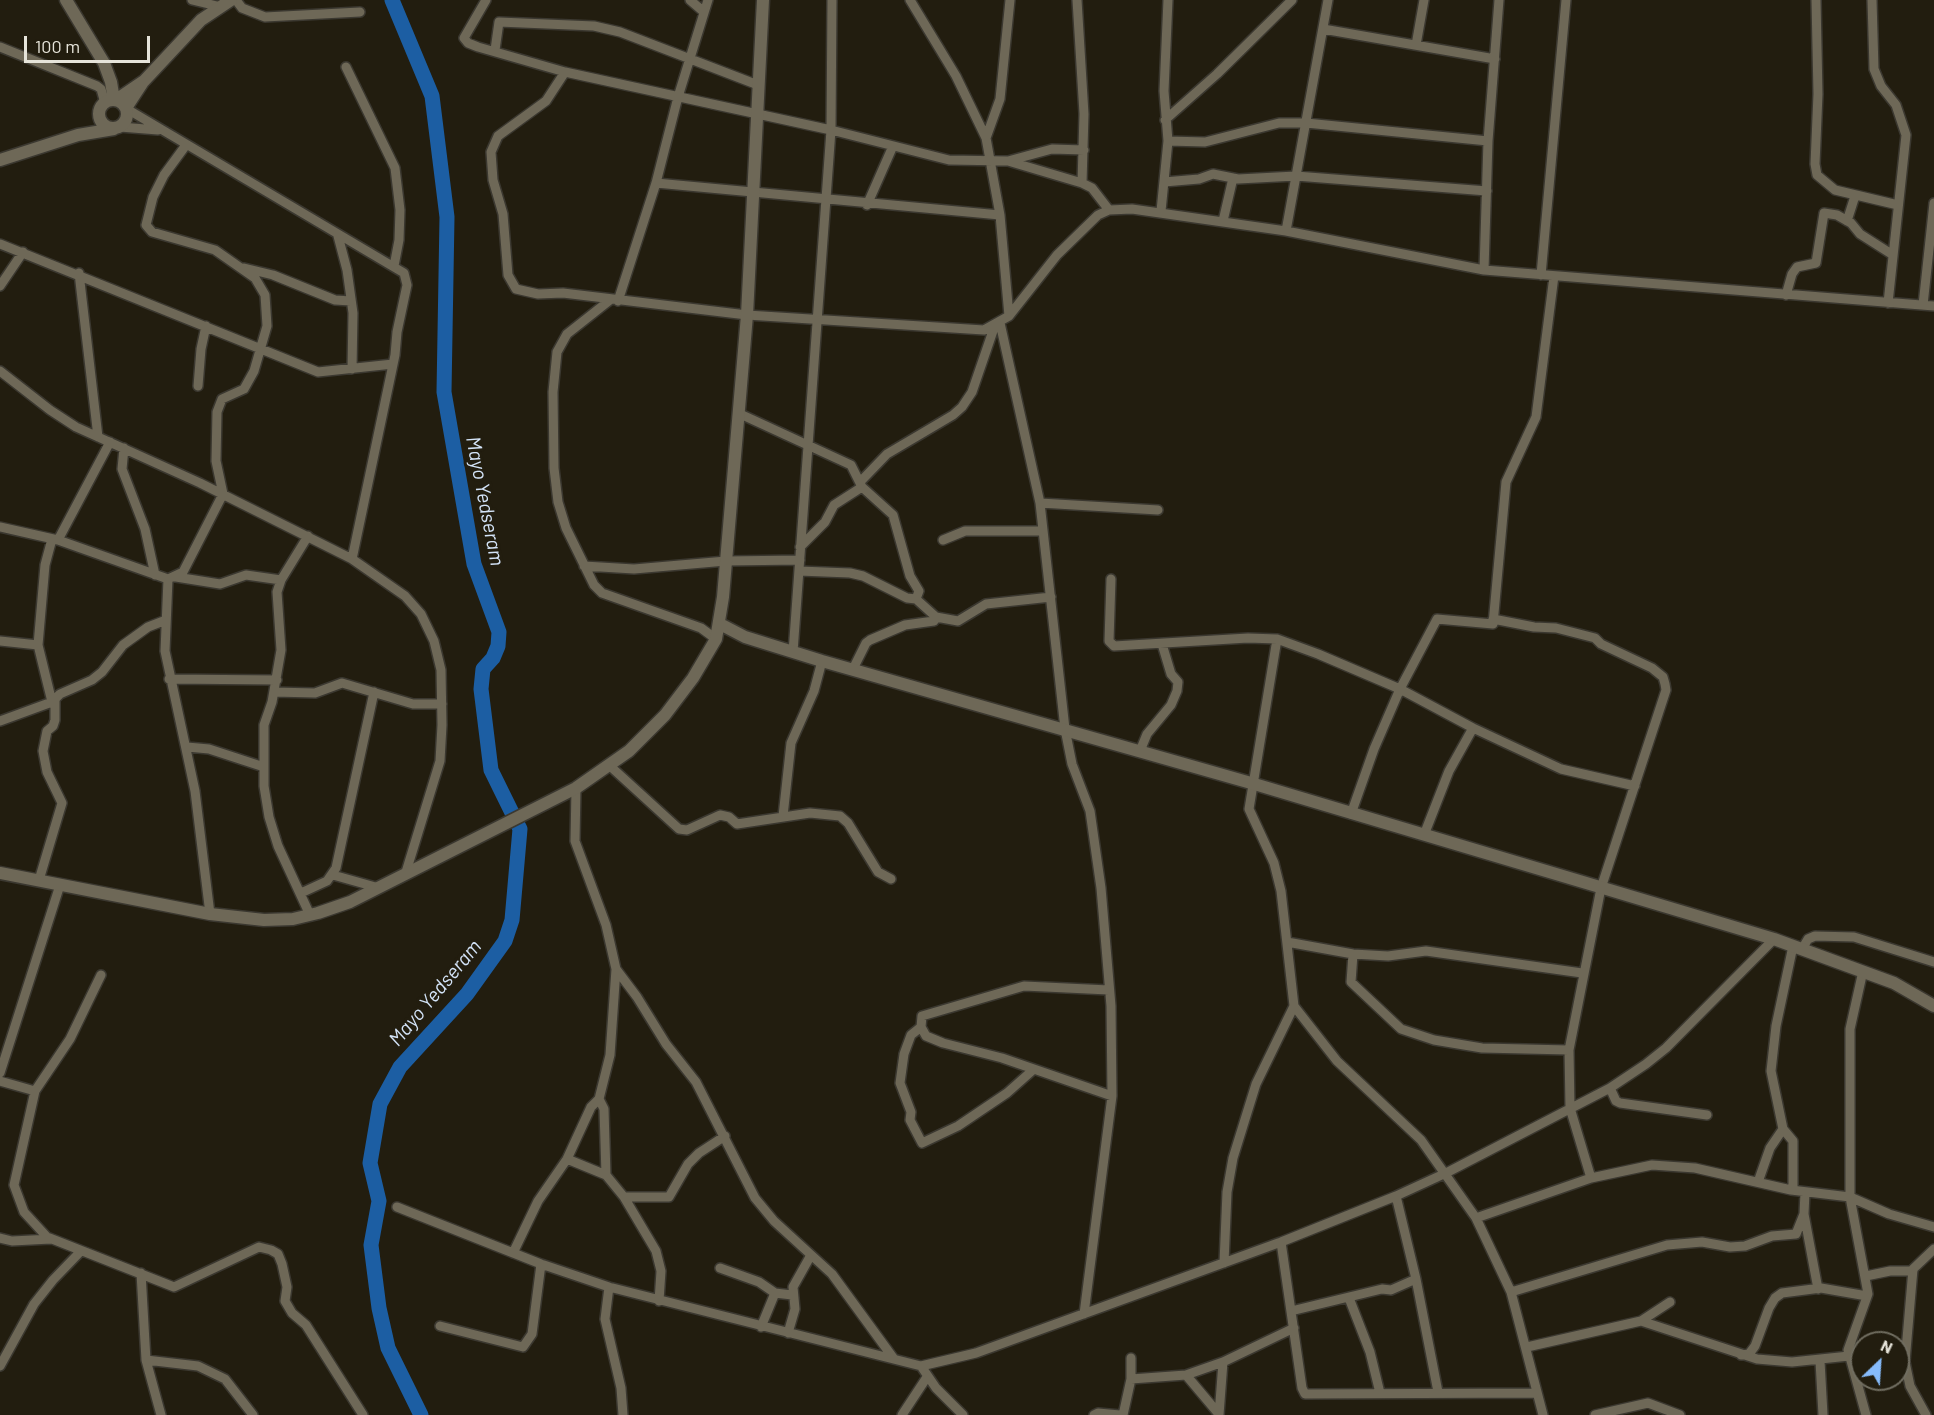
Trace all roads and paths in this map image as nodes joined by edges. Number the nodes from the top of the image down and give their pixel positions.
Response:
1 (66, 0) edge
2 (192, 0) edge
3 (236, 0) edge
4 (486, 0) edge
5 (690, 0) edge
6 (708, 0) edge
7 (763, 0) edge
8 (832, 0) edge
9 (910, 0) edge
10 (1010, 0) edge
11 (1077, 0) edge
12 (1168, 0) edge
13 (1292, 0) edge
14 (1328, 0) edge
15 (1424, 0) edge
16 (1499, 0) edge
17 (1566, 0) edge
18 (1816, 0) edge
19 (1872, 0) edge
20 (226, 3) edge
21 (360, 12) dead end
22 (704, 12) junction
23 (1323, 29) junction
24 (1416, 45) junction
25 (0, 47) edge
26 (495, 50) junction
27 (690, 59) junction
28 (1495, 59) junction
29 (346, 66) dead end
30 (565, 72) junction
31 (758, 85) junction
32 (678, 97) junction
33 (114, 106) junction
34 (757, 115) junction
35 (1166, 120) junction
36 (1306, 123) junction
37 (117, 128) junction
38 (158, 130) junction
39 (831, 130) junction
40 (78, 135) junction
41 (986, 138) junction
42 (1168, 141) junction
43 (1488, 141) junction
44 (186, 146) junction
45 (893, 146) junction
46 (1084, 150) junction
47 (991, 159) junction
48 (0, 160) edge
49 (1008, 160) junction
50 (1296, 176) junction
51 (1233, 178) junction
52 (1164, 182) junction
53 (656, 183) junction
54 (1082, 183) junction
55 (1487, 191) junction
56 (753, 193) junction
57 (1854, 196) junction
58 (826, 200) junction
59 (1934, 203) edge
60 (867, 205) junction
61 (1898, 206) junction
62 (1109, 210) junction
63 (1161, 211) junction
64 (1000, 215) junction
65 (1223, 221) junction
66 (1847, 221) junction
67 (1286, 231) junction
68 (338, 236) junction
69 (0, 244) edge
70 (23, 252) junction
71 (1893, 255) junction
72 (394, 266) junction
73 (242, 268) junction
74 (1484, 270) junction
75 (79, 273) junction
76 (1541, 275) junction
77 (1554, 276) junction
78 (0, 286) edge
79 (1786, 295) junction
80 (614, 300) junction
81 (351, 301) junction
82 (1888, 303) junction
83 (1923, 305) junction
84 (1934, 306) edge
85 (747, 315) junction
86 (1009, 316) junction
87 (819, 319) junction
88 (998, 324) junction
89 (206, 326) junction
90 (261, 348) junction
91 (393, 364) junction
92 (352, 369) junction
93 (1, 372) edge
94 (198, 386) dead end
95 (738, 412) junction
96 (98, 437) junction
97 (110, 442) junction
98 (808, 443) junction
99 (124, 448) junction
100 (861, 484) junction
101 (223, 494) junction
102 (1040, 502) junction
103 (1158, 510) dead end
104 (0, 527) edge
105 (1041, 531) junction
106 (308, 536) junction
107 (55, 539) junction
108 (943, 540) dead end
109 (800, 547) junction
110 (352, 559) junction
111 (800, 560) junction
112 (726, 561) junction
113 (584, 566) junction
114 (799, 571) junction
115 (155, 575) junction
116 (172, 578) junction
117 (1111, 579) dead end
118 (281, 580) junction
119 (1051, 597) junction
120 (916, 599) junction
121 (936, 617) junction
122 (1493, 619) junction
123 (166, 620) junction
124 (720, 624) junction
125 (701, 628) junction
126 (745, 637) junction
127 (716, 639) junction
128 (1277, 639) junction
129 (0, 641) edge
130 (1162, 644) junction
131 (38, 645) junction
132 (793, 652) junction
133 (822, 661) junction
134 (853, 669) junction
135 (169, 679) junction
136 (276, 680) junction
137 (1400, 689) junction
138 (374, 692) junction
139 (274, 693) junction
140 (53, 701) junction
141 (442, 704) junction
142 (0, 722) edge
143 (1473, 728) junction
144 (1065, 729) junction
145 (187, 747) junction
146 (1140, 751) junction
147 (610, 766) junction
148 (264, 767) junction
149 (1251, 783) junction
150 (1635, 786) junction
151 (576, 788) junction
152 (1351, 814) junction
153 (783, 816) junction
154 (1424, 835) junction
155 (405, 872) junction
156 (0, 873) edge
157 (333, 875) junction
158 (891, 879) dead end
159 (39, 880) junction
160 (60, 885) junction
161 (379, 888) junction
162 (1601, 888) junction
163 (301, 893) junction
164 (210, 914) junction
165 (310, 915) junction
166 (1774, 939) junction
167 (1287, 942) junction
168 (1798, 947) junction
169 (1353, 954) junction
170 (1934, 962) edge
171 (616, 969) junction
172 (1863, 971) junction
173 (1582, 973) junction
174 (101, 975) dead end
175 (1109, 990) junction
176 (1294, 1006) junction
177 (1934, 1006) edge
178 (921, 1027) junction
179 (1569, 1050) junction
180 (1034, 1069) junction
181 (0, 1073) edge
182 (0, 1081) edge
183 (1610, 1088) junction
184 (35, 1091) junction
185 (1112, 1096) junction
186 (599, 1099) junction
187 (1570, 1108) junction
188 (1707, 1115) dead end
189 (1783, 1129) junction
190 (725, 1136) junction
191 (567, 1159) junction
192 (1446, 1173) junction
193 (606, 1175) junction
194 (1591, 1178) junction
195 (1758, 1182) junction
196 (1793, 1190) junction
197 (1805, 1192) junction
198 (1396, 1196) junction
199 (624, 1197) junction
200 (1850, 1197) junction
201 (397, 1207) dead end
202 (1804, 1214) junction
203 (1476, 1218) junction
204 (1934, 1227) edge
205 (0, 1238) edge
206 (51, 1239) junction
207 (1281, 1242) junction
208 (1934, 1250) edge
209 (80, 1252) junction
210 (513, 1253) junction
211 (811, 1255) junction
212 (1224, 1263) junction
213 (541, 1264) junction
214 (720, 1268) dead end
215 (1913, 1271) junction
216 (141, 1273) junction
217 (1866, 1276) junction
218 (1416, 1279) junction
219 (609, 1287) junction
220 (1818, 1289) junction
221 (1511, 1292) junction
222 (775, 1293) junction
223 (792, 1295) junction
224 (1867, 1296) junction
225 (1349, 1298) junction
226 (659, 1301) junction
227 (1670, 1302) dead end
228 (1291, 1311) junction
229 (1084, 1314) junction
230 (1641, 1321) junction
231 (440, 1326) dead end
232 (761, 1327) junction
233 (1294, 1328) junction
234 (788, 1334) junction
235 (1527, 1347) junction
236 (1742, 1354) junction
237 (1849, 1356) junction
238 (1131, 1358) dead end
239 (894, 1359) junction
240 (146, 1360) junction
241 (1820, 1361) junction
242 (1223, 1362) junction
243 (0, 1366) edge
244 (921, 1366) junction
245 (1186, 1376) junction
246 (927, 1377) junction
247 (1131, 1379) junction
248 (1438, 1392) junction
249 (1380, 1393) junction
250 (1538, 1393) junction
251 (1219, 1414) edge
252 (161, 1415) edge
253 (253, 1415) edge
254 (363, 1415) edge
255 (623, 1415) edge
256 (902, 1415) edge
257 (963, 1415) edge
258 (1094, 1415) edge
259 (1122, 1415) edge
260 (1544, 1415) edge
261 (1595, 1415) edge
262 (1680, 1415) edge
263 (1823, 1415) edge
264 (1866, 1415) edge
265 (1926, 1415) edge

1 - 33 main road
2 - 20 street
3 - 21 street
4 - 26 street
5 - 22 street
6 - 22 street
7 - 31 main road
8 - 39 street
9 - 41 street
10 - 41 street
11 - 46 street
12 - 35 street
13 - 35 street
14 - 23 street
15 - 24 street
16 - 28 street
17 - 76 street
18 - 57 street
19 - 61 street
20 - 33 main road
22 - 27 street
23 - 24 street
23 - 36 street
24 - 28 street
25 - 33 street
26 - 27 street
26 - 30 street
27 - 31 street
27 - 32 street
28 - 43 street
29 - 72 street
30 - 32 street
30 - 80 street
31 - 34 main road
32 - 34 street
32 - 53 street
33 - 37 main road
33 - 37 main road
33 - 38 street
33 - 40 main road
34 - 39 street
34 - 56 main road
35 - 42 street
36 - 42 street
36 - 43 street
36 - 50 street
37 - 38 street
37 - 40 main road
38 - 44 street
39 - 45 street
39 - 58 street
40 - 48 main road
41 - 47 street
42 - 52 street
43 - 55 street
44 - 68 street
44 - 73 street
45 - 47 street
45 - 60 street
46 - 49 street
46 - 54 street
47 - 49 street
47 - 64 street
49 - 54 street
50 - 51 street
50 - 55 street
50 - 67 street
51 - 52 street
51 - 65 street
52 - 63 street
53 - 56 street
53 - 80 street
54 - 62 street
55 - 74 street
56 - 58 street
56 - 85 main road
57 - 61 street
57 - 66 street
58 - 60 street
58 - 87 street
59 - 83 street
60 - 64 street
61 - 71 street
62 - 63 street
62 - 86 street
63 - 65 street
64 - 86 street
65 - 67 street
66 - 71 street
66 - 79 street
67 - 74 street
68 - 72 street
68 - 81 street
69 - 70 street
70 - 75 street
70 - 78 street
71 - 82 street
72 - 91 street
73 - 81 street
73 - 90 street
74 - 76 street
75 - 89 street
75 - 96 street
76 - 77 street
77 - 79 street
77 - 122 street
79 - 82 street
80 - 85 street
80 - 113 street
81 - 92 street
82 - 83 street
83 - 84 street
85 - 87 street
85 - 95 main road
86 - 88 street
87 - 88 street
87 - 98 street
88 - 100 street
88 - 102 street
89 - 90 street
89 - 94 street
90 - 92 street
90 - 101 street
91 - 92 street
91 - 110 street
93 - 96 street
95 - 98 street
95 - 112 main road
96 - 97 street
97 - 99 street
97 - 107 street
98 - 100 street
98 - 109 street
99 - 101 street
99 - 115 street
100 - 109 street
100 - 120 street
101 - 106 street
101 - 116 street
102 - 103 street
102 - 105 street
104 - 107 street
105 - 108 street
105 - 119 street
106 - 110 street
106 - 118 street
107 - 115 street
107 - 131 street
109 - 111 street
110 - 141 street
111 - 112 street
111 - 114 street
112 - 113 street
112 - 124 main road
113 - 125 street
114 - 120 street
114 - 132 street
115 - 116 street
116 - 118 street
116 - 123 street
117 - 130 street
118 - 136 street
119 - 121 street
119 - 144 street
120 - 121 street
121 - 134 street
122 - 137 street
122 - 150 street
123 - 135 street
123 - 140 street
124 - 125 street
124 - 126 main road
124 - 127 main road
125 - 127 street
126 - 127 main road
126 - 132 main road
127 - 147 main road
128 - 130 street
128 - 137 street
128 - 149 street
129 - 131 street
130 - 146 street
131 - 140 street
132 - 133 main road
133 - 134 main road
133 - 153 street
134 - 144 main road
135 - 136 street
135 - 145 street
136 - 139 street
137 - 143 street
137 - 152 street
138 - 139 street
138 - 141 street
138 - 157 street
139 - 148 street
140 - 142 street
140 - 159 street
141 - 155 street
143 - 150 street
143 - 154 street
144 - 146 main road
144 - 175 street
145 - 148 street
145 - 164 street
146 - 149 main road
147 - 151 main road
147 - 153 street
148 - 163 street
149 - 152 main road
149 - 167 street
150 - 162 street
151 - 155 main road
151 - 171 street
152 - 154 main road
153 - 158 street
154 - 162 main road
155 - 161 main road
156 - 159 main road
157 - 161 street
157 - 163 street
159 - 160 main road
160 - 164 main road
160 - 181 street
161 - 165 main road
162 - 166 main road
162 - 173 street
163 - 165 street
164 - 165 main road
166 - 168 main road
166 - 183 street
167 - 169 street
167 - 176 street
168 - 170 street
168 - 172 main road
168 - 189 street
169 - 173 street
169 - 179 street
171 - 186 street
171 - 190 street
172 - 177 main road
172 - 200 street
173 - 179 street
174 - 184 street
175 - 178 street
175 - 185 street
176 - 192 street
176 - 212 street
178 - 180 street
178 - 180 street
179 - 187 street
180 - 185 street
182 - 184 street
183 - 187 street
183 - 188 street
184 - 206 street
185 - 229 street
186 - 191 street
186 - 193 street
187 - 192 street
187 - 194 street
189 - 195 street
189 - 196 street
190 - 199 street
190 - 211 street
191 - 193 street
191 - 210 street
192 - 198 street
192 - 203 street
193 - 199 street
194 - 195 street
194 - 203 street
195 - 196 street
196 - 197 street
197 - 200 street
197 - 202 street
198 - 207 street
198 - 218 street
199 - 226 street
200 - 204 street
200 - 217 street
201 - 210 street
202 - 220 street
202 - 221 street
203 - 221 street
205 - 206 street
206 - 209 street
207 - 212 street
207 - 228 street
208 - 215 street
209 - 216 street
209 - 243 street
210 - 213 street
211 - 223 street
211 - 239 street
212 - 229 street
213 - 219 street
213 - 231 street
214 - 222 street
215 - 217 street
215 - 265 street
216 - 240 street
216 - 254 street
217 - 224 street
218 - 225 street
218 - 248 street
219 - 226 street
219 - 255 street
220 - 224 street
220 - 236 street
221 - 235 street
222 - 223 street
222 - 232 street
223 - 234 street
224 - 237 street
225 - 228 street
225 - 249 street
226 - 232 street
227 - 230 street
228 - 233 street
229 - 244 street
230 - 235 street
230 - 236 street
232 - 234 street
233 - 242 street
233 - 249 street
234 - 239 street
235 - 250 street
236 - 241 street
237 - 241 street
237 - 264 street
238 - 247 street
239 - 244 street
240 - 252 street
240 - 253 street
241 - 263 street
242 - 245 street
242 - 251 street
244 - 246 street
245 - 247 street
245 - 251 street
246 - 256 street
246 - 257 street
247 - 259 street
248 - 249 street
248 - 250 street
250 - 260 street
258 - 259 street
261 - 262 street

